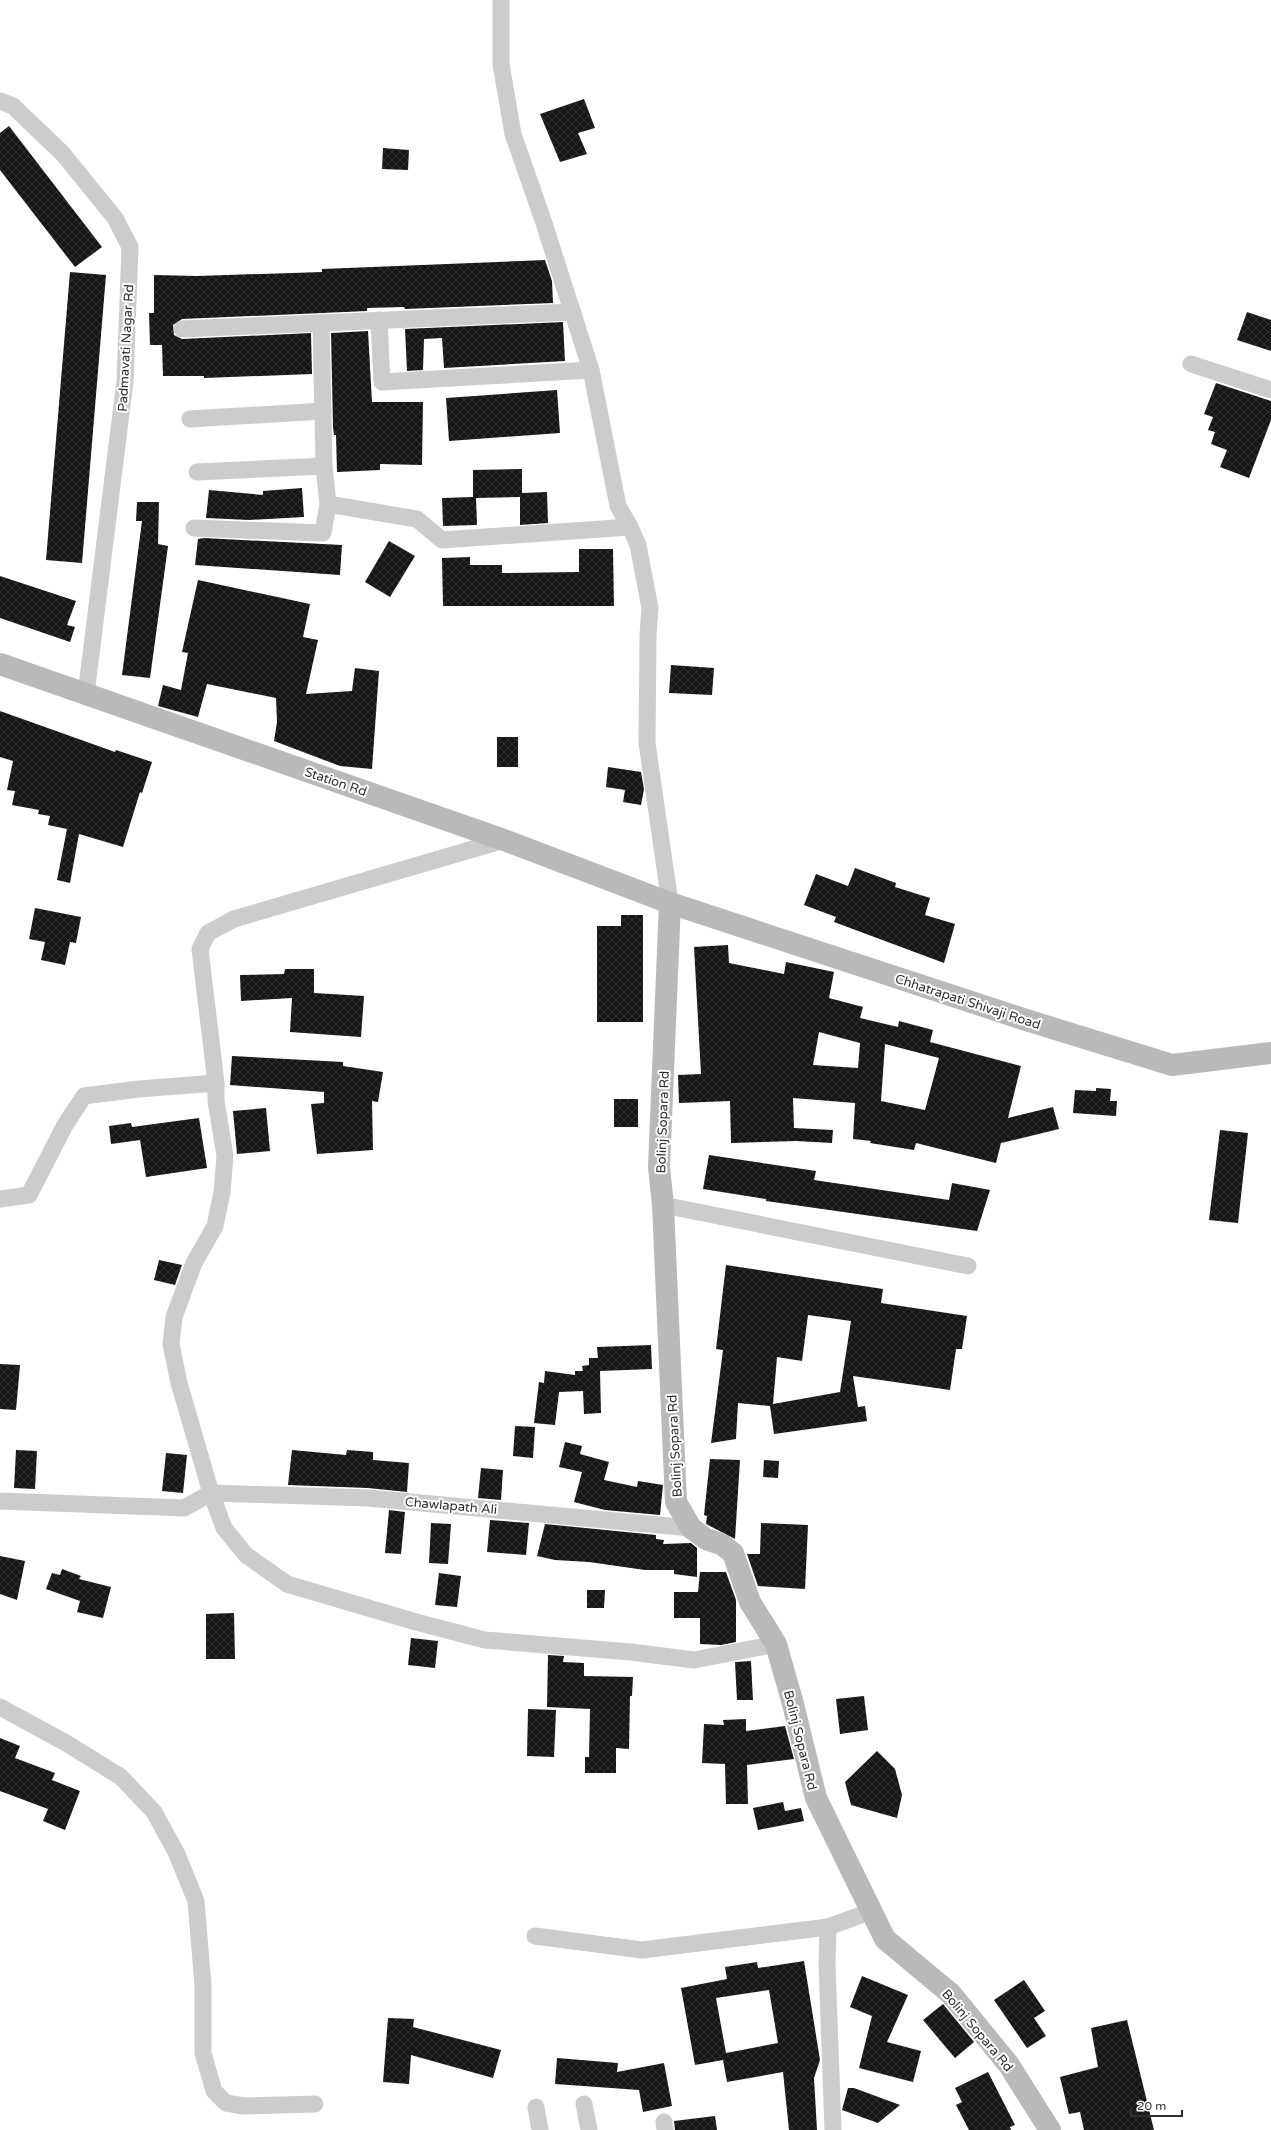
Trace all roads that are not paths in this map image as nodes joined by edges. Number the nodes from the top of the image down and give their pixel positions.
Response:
1 (501, 0) edge
2 (0, 101) edge
3 (573, 312) junction
4 (380, 320) junction
5 (321, 323) junction
6 (182, 329) dead end
7 (1191, 364) dead end
8 (591, 370) junction
9 (1271, 390) edge
10 (323, 411) junction
11 (190, 419) dead end
12 (324, 466) junction
13 (197, 472) dead end
14 (328, 504) junction
15 (630, 527) junction
16 (194, 528) dead end
17 (0, 664) edge
18 (86, 694) junction
19 (504, 840) junction
20 (670, 903) junction
21 (1271, 1053) edge
22 (216, 1083) junction
23 (0, 1199) edge
24 (663, 1205) junction
25 (968, 1266) dead end
26 (211, 1493) junction
27 (0, 1501) edge
28 (691, 1528) junction
29 (776, 1644) junction
30 (0, 1707) edge
31 (872, 1911) junction
32 (828, 1927) junction
33 (535, 1936) dead end
34 (315, 2104) dead end
35 (584, 2104) dead end
36 (536, 2108) dead end
37 (540, 2130) edge
38 (589, 2130) edge
39 (833, 2130) edge
40 (1050, 2130) edge

1 - 3 street
2 - 18 street, Padmavati Nagar Rd
3 - 4 street
3 - 8 street
4 - 5 street
4 - 8 street
5 - 6 street
5 - 10 street
7 - 9 street
8 - 15 street
10 - 11 street
10 - 12 street
12 - 13 street
12 - 14 street
14 - 15 street
14 - 16 street
15 - 20 street
17 - 18 main road, Station Rd
18 - 19 main road, Station Rd
19 - 20 main road, Station Rd
19 - 22 street
20 - 21 main road, Chhatrapati Shivaji Road
20 - 24 main road, Bolinj Sopara Rd
22 - 23 street
22 - 26 street
24 - 25 street
24 - 28 main road, Bolinj Sopara Rd
26 - 27 street
26 - 28 street, Chawlapath Ali
26 - 29 street
28 - 29 main road, Bolinj Sopara Rd
29 - 31 main road, Bolinj Sopara Rd
30 - 34 street
31 - 32 street
31 - 40 main road, Bolinj Sopara Rd
32 - 33 street
32 - 39 street
35 - 38 street
36 - 37 street

